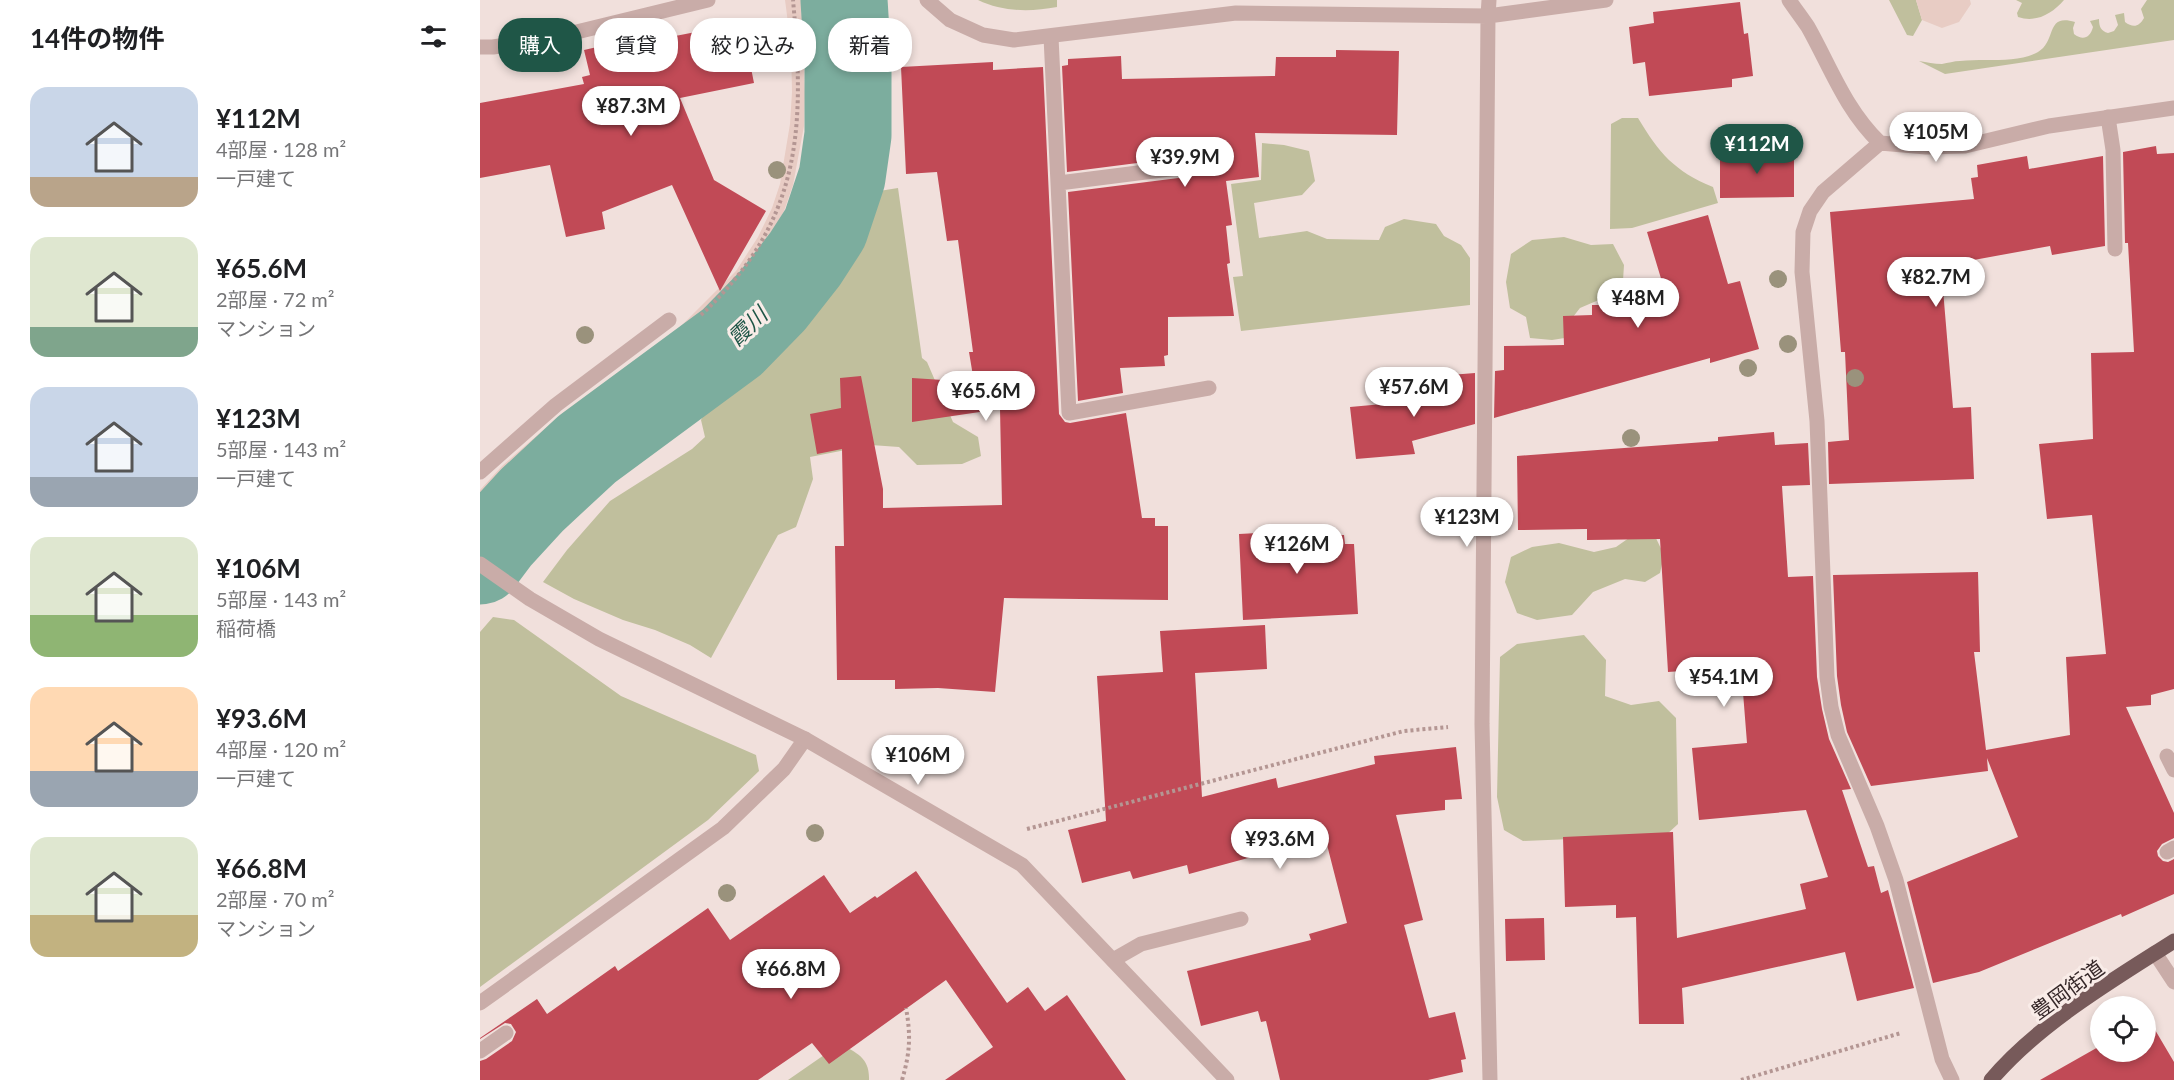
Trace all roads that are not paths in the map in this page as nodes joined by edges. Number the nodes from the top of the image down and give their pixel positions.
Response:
1 (708, 0) edge
2 (927, 0) edge
3 (1489, 0) edge
4 (1606, 0) edge
5 (1789, 0) edge
6 (1488, 16) junction
7 (1051, 37) junction
8 (480, 47) edge
9 (2174, 108) edge
10 (2108, 117) junction
11 (1880, 143) junction
12 (1201, 165) dead end
13 (1059, 183) junction
14 (2115, 249) dead end
15 (669, 320) dead end
16 (1209, 388) dead end
17 (480, 472) edge
18 (480, 564) edge
19 (805, 740) junction
20 (2167, 756) dead end
21 (2174, 770) edge
22 (1241, 919) dead end
23 (2174, 941) edge
24 (2155, 953) junction
25 (1113, 960) junction
26 (2174, 982) edge
27 (480, 1003) edge
28 (506, 1033) dead end
29 (480, 1051) edge
30 (1227, 1080) edge
31 (1490, 1080) edge
32 (1952, 1080) edge
33 (1991, 1080) edge

1 - 8 street
2 - 7 street
3 - 6 street
4 - 6 street
5 - 11 street
6 - 7 street
6 - 31 street
7 - 13 street
9 - 10 street
10 - 11 street
10 - 14 street
11 - 32 street
12 - 13 street
13 - 16 street
15 - 17 street
18 - 19 street
19 - 25 street
19 - 27 street
20 - 21 street
22 - 25 street
23 - 24 main road, 豊岡街道
24 - 26 street
24 - 33 main road, 豊岡街道
25 - 30 street
28 - 29 street

